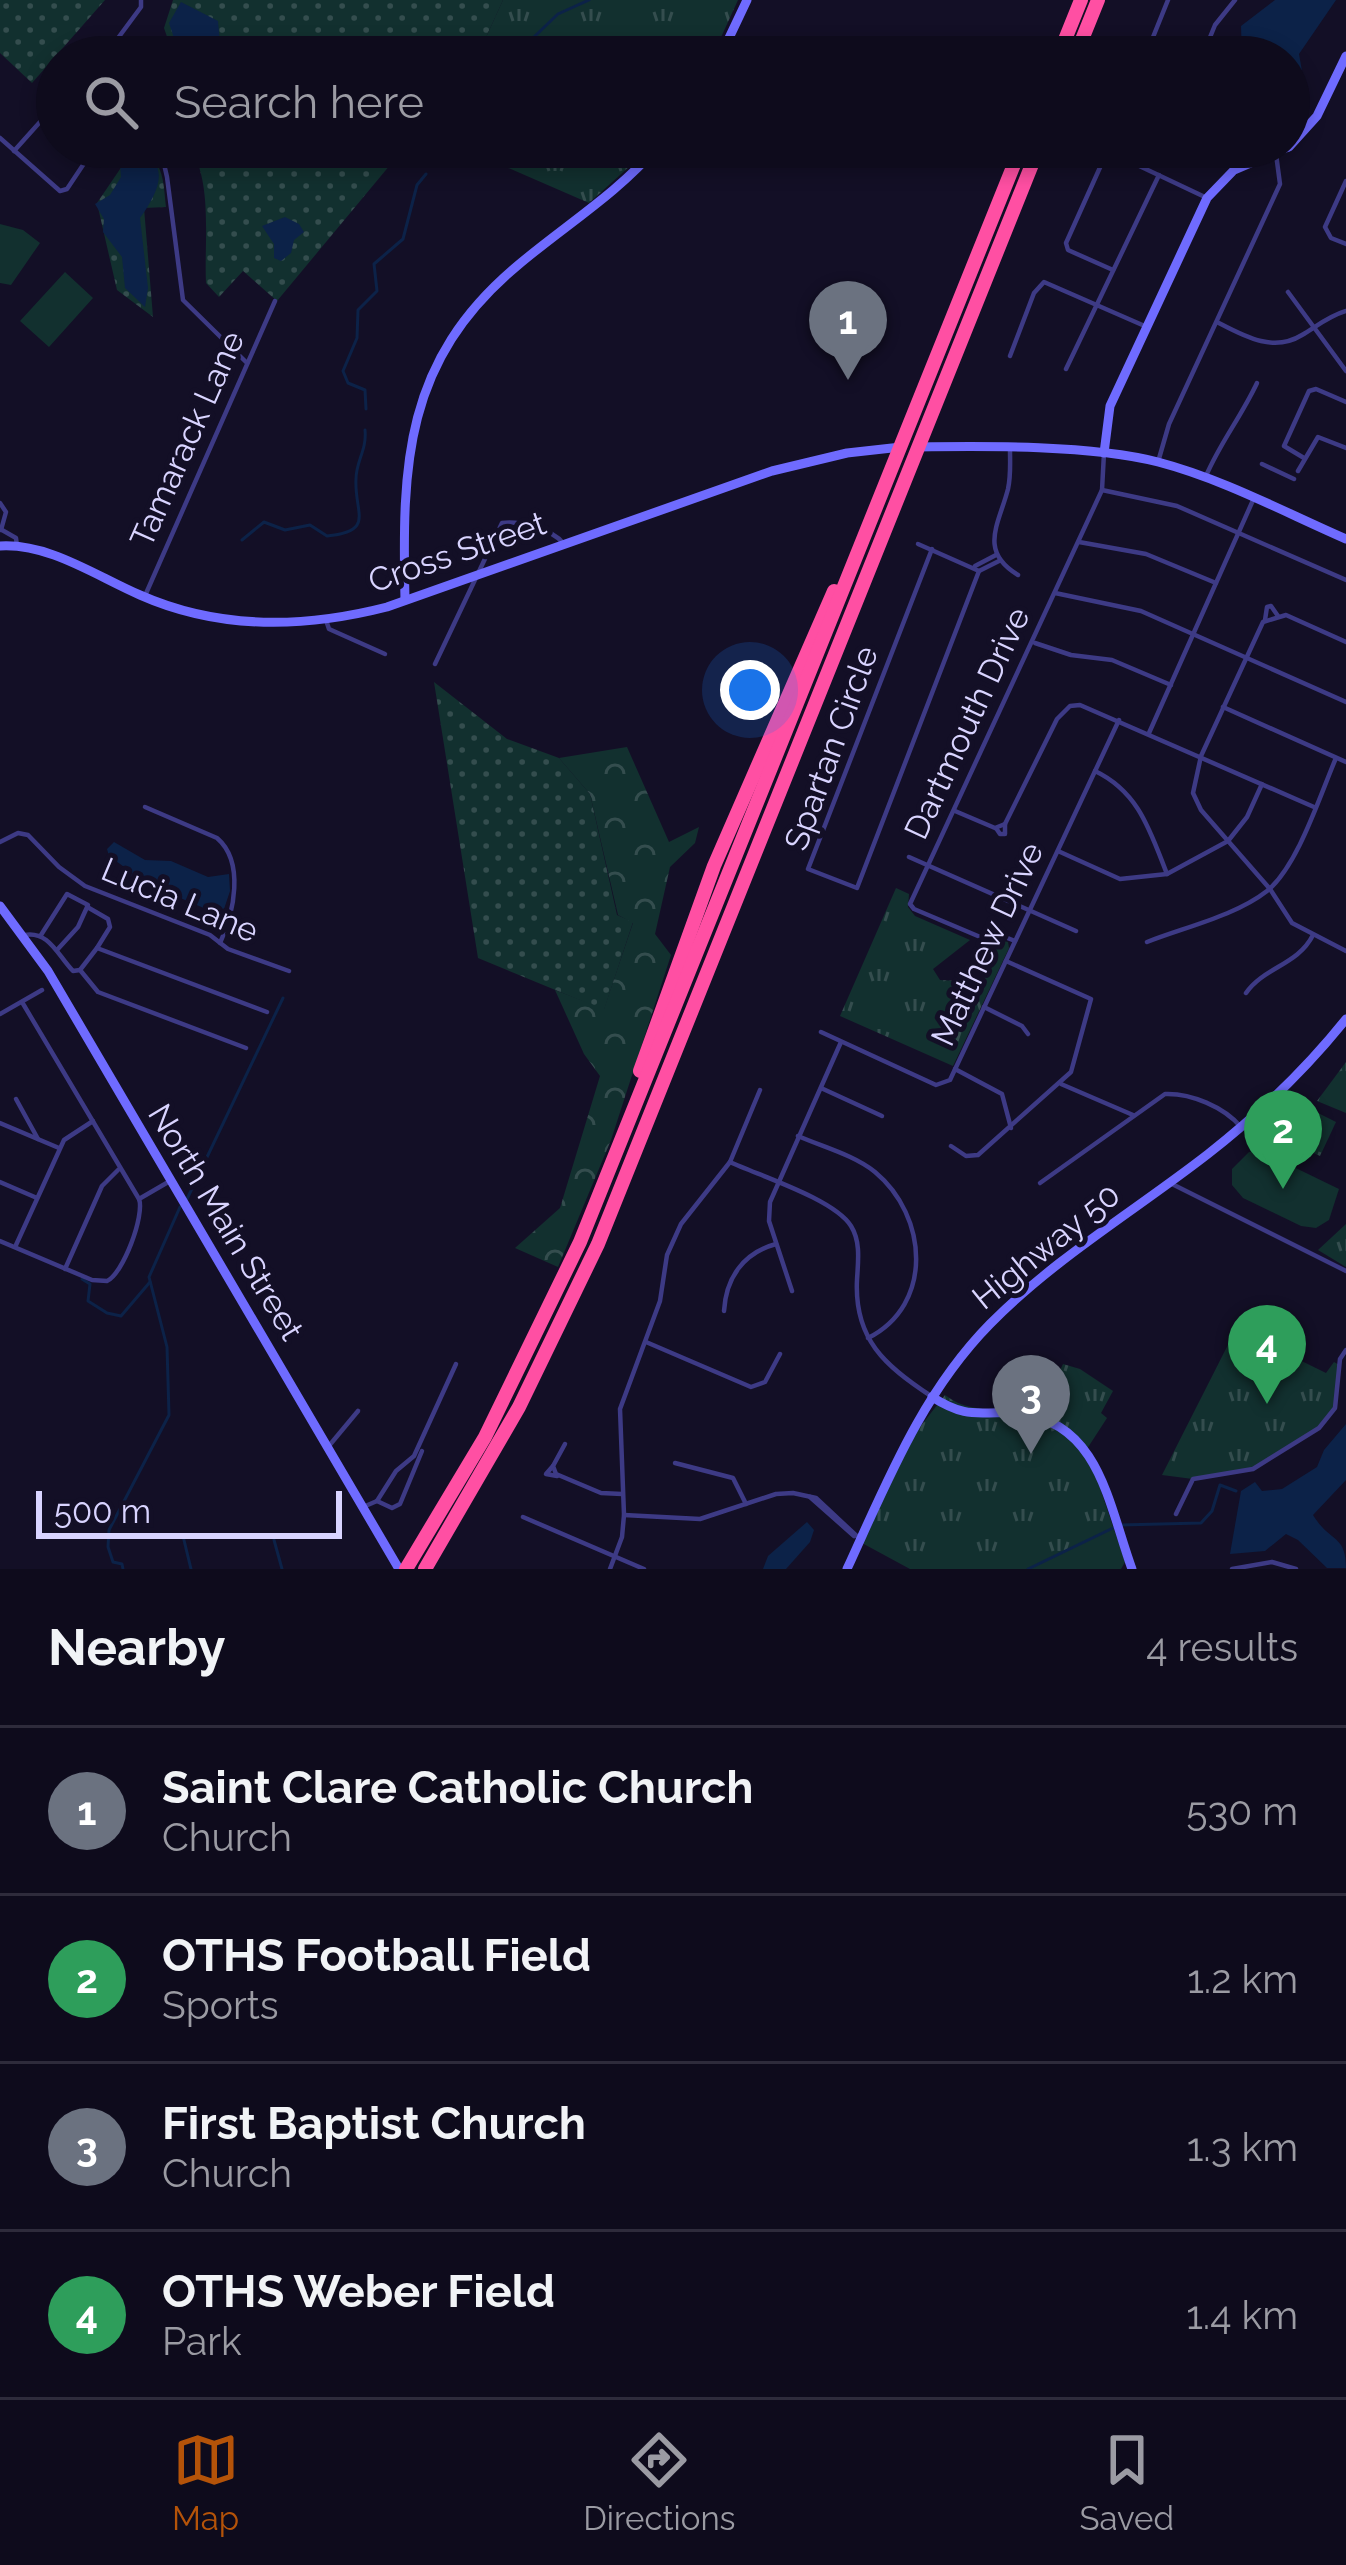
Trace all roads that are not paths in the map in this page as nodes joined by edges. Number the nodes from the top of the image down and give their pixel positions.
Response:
1 (141, 0) edge
2 (748, 0) edge
3 (1081, 0) edge
4 (1098, 0) edge
5 (1168, 0) edge
6 (1235, 0) edge
7 (120, 36) edge
8 (730, 36) edge
9 (1066, 36) edge
10 (1083, 36) edge
11 (1153, 36) edge
12 (1211, 36) edge
13 (1346, 56) edge
14 (1310, 124) edge
15 (36, 126) edge
16 (0, 138) edge
17 (14, 151) junction
18 (80, 168) edge
19 (165, 168) edge
20 (637, 168) edge
21 (1013, 168) edge
22 (1031, 168) edge
23 (1100, 168) edge
24 (1144, 168) edge
25 (1239, 168) edge
26 (1278, 168) edge
27 (1159, 175) junction
28 (1346, 181) edge
29 (1207, 198) junction
30 (1346, 244) edge
31 (1114, 270) junction
32 (1288, 292) dead end
33 (275, 301) dead end
34 (1097, 305) junction
35 (1346, 311) edge
36 (1216, 322) junction
37 (1147, 327) junction
38 (1314, 328) junction
39 (1010, 356) dead end
40 (247, 363) junction
41 (1066, 369) dead end
42 (1346, 371) edge
43 (1257, 383) dead end
44 (1346, 402) edge
45 (1346, 448) edge
46 (1010, 449) junction
47 (1104, 453) junction
48 (1304, 458) junction
49 (1158, 462) junction
50 (1262, 464) dead end
51 (1205, 476) junction
52 (1102, 490) junction
53 (1254, 498) junction
54 (0, 502) edge
55 (0, 530) edge
56 (1239, 532) junction
57 (1346, 539) edge
58 (1079, 542) junction
59 (563, 544) junction
60 (918, 544) dead end
61 (0, 546) edge
62 (17, 546) junction
63 (932, 549) junction
64 (998, 558) junction
65 (977, 568) junction
66 (477, 575) junction
67 (1018, 575) dead end
68 (1346, 580) edge
69 (1216, 584) junction
70 (1055, 593) junction
71 (144, 598) junction
72 (405, 600) junction
73 (326, 620) junction
74 (1192, 636) junction
75 (1032, 642) junction
76 (1346, 642) edge
77 (385, 654) dead end
78 (1245, 659) junction
79 (435, 664) dead end
80 (1171, 685) junction
81 (1346, 688) edge
82 (1344, 701) edge
83 (1222, 707) junction
84 (1119, 720) junction
85 (1149, 733) junction
86 (1201, 756) junction
87 (1336, 758) junction
88 (1346, 762) edge
89 (1095, 771) junction
90 (1262, 784) junction
91 (145, 807) dead end
92 (1314, 807) junction
93 (953, 810) junction
94 (1228, 841) junction
95 (0, 842) edge
96 (1058, 851) junction
97 (909, 857) dead end
98 (927, 865) junction
99 (1167, 874) junction
100 (1270, 889) junction
101 (50, 899) dead end
102 (0, 907) edge
103 (57, 907) junction
104 (89, 908) junction
105 (1030, 910) junction
106 (43, 916) dead end
107 (49, 922) junction
108 (1076, 931) dead end
109 (24, 934) junction
110 (1313, 934) junction
111 (41, 935) junction
112 (1016, 941) junction
113 (220, 943) junction
114 (1147, 943) dead end
115 (97, 948) junction
116 (57, 950) junction
117 (1346, 951) edge
118 (1006, 961) junction
119 (80, 970) junction
120 (289, 971) dead end
121 (42, 990) dead end
122 (1246, 993) dead end
123 (22, 1001) junction
124 (984, 1007) junction
125 (267, 1012) dead end
126 (0, 1014) edge
127 (1344, 1026) edge
128 (821, 1032) dead end
129 (1028, 1034) dead end
130 (841, 1042) junction
131 (246, 1048) dead end
132 (955, 1070) junction
133 (1060, 1084) junction
134 (821, 1088) junction
135 (760, 1090) dead end
136 (16, 1099) dead end
137 (1133, 1115) junction
138 (882, 1116) dead end
139 (93, 1121) junction
140 (0, 1123) edge
141 (1241, 1127) junction
142 (1011, 1128) junction
143 (798, 1136) junction
144 (38, 1139) junction
145 (952, 1146) dead end
146 (59, 1148) junction
147 (730, 1162) junction
148 (121, 1168) junction
149 (170, 1181) junction
150 (0, 1182) edge
151 (1040, 1183) dead end
152 (1169, 1183) junction
153 (777, 1184) junction
154 (37, 1198) junction
155 (139, 1199) junction
156 (0, 1241) edge
157 (776, 1244) junction
158 (15, 1248) junction
159 (65, 1269) junction
160 (1346, 1271) edge
161 (792, 1291) dead end
162 (724, 1311) dead end
163 (866, 1339) junction
164 (646, 1342) junction
165 (1346, 1350) edge
166 (780, 1354) dead end
167 (456, 1364) dead end
168 (932, 1397) junction
169 (358, 1411) dead end
170 (565, 1444) dead end
171 (328, 1448) junction
172 (422, 1451) dead end
173 (675, 1463) dead end
174 (622, 1494) junction
175 (377, 1501) junction
176 (746, 1504) junction
177 (363, 1507) junction
178 (1176, 1514) dead end
179 (624, 1515) junction
180 (523, 1516) dead end
181 (858, 1538) junction
182 (615, 1557) junction
183 (400, 1566) edge
184 (425, 1569) edge
185 (610, 1569) edge
186 (644, 1569) edge
187 (848, 1569) edge
188 (1132, 1569) edge
189 (1232, 1569) edge
190 (1296, 1569) edge

1 - 7 street
2 - 8 main road
3 - 9 highway
4 - 10 highway
5 - 11 street
6 - 12 street
13 - 14 main road
15 - 17 street
16 - 17 street
17 - 18 street
19 - 40 street
20 - 72 main road
21 - 183 highway
22 - 184 highway
23 - 31 street
24 - 27 street
25 - 29 main road
26 - 36 street
27 - 29 street
27 - 31 street
28 - 30 street
29 - 37 main road
31 - 34 street
32 - 38 street
33 - 40 street, Tamarack Lane
34 - 37 street
34 - 39 street
34 - 41 street
35 - 38 street
36 - 38 street
36 - 49 street
37 - 47 main road
38 - 42 street
40 - 71 street, Tamarack Lane
43 - 51 street
44 - 48 street
45 - 48 street
46 - 47 main road, Cross Street
46 - 59 main road, Cross Street
46 - 64 street
47 - 49 main road, Cross Street
47 - 52 street, Dartmouth Drive
48 - 50 street
49 - 51 main road, Cross Street
51 - 53 main road, Cross Street
52 - 56 street
52 - 58 street, Dartmouth Drive
53 - 56 street
53 - 57 main road, Cross Street
54 - 55 street
55 - 62 street
56 - 68 street
56 - 69 street
58 - 69 street
58 - 70 street, Dartmouth Drive
59 - 66 main road, Cross Street
59 - 66 street
60 - 63 street
61 - 62 main road, Cross Street
62 - 71 main road, Cross Street
63 - 65 street
63 - 65 street, Spartan Circle
64 - 65 street
64 - 67 street
66 - 72 main road, Cross Street
66 - 79 street
69 - 74 street
70 - 74 street
70 - 75 street, Dartmouth Drive
71 - 73 main road, Cross Street
72 - 73 main road, Cross Street
73 - 77 street
74 - 78 street
74 - 80 street
75 - 80 street
75 - 93 street, Dartmouth Drive
76 - 78 street
78 - 82 street
78 - 83 street
80 - 85 street
81 - 82 street
83 - 86 street
83 - 87 street
84 - 85 street
84 - 89 street, Matthew Drive
84 - 93 street
85 - 86 street
86 - 90 street
86 - 94 street
87 - 88 street
87 - 92 street
89 - 96 street, Matthew Drive
89 - 99 street
90 - 92 street
90 - 94 street
91 - 113 street
92 - 100 street
93 - 98 street, Dartmouth Drive
94 - 99 street
94 - 100 street
95 - 113 street, Lucia Lane
96 - 99 street
96 - 105 street, Matthew Drive
97 - 98 street
98 - 105 street
98 - 112 street, Dartmouth Drive
100 - 110 street
100 - 114 street
101 - 103 street
102 - 109 main road, North Main Street
103 - 104 street
103 - 107 street
104 - 115 street
104 - 116 street
105 - 108 street
105 - 112 street, Matthew Drive
106 - 107 street
107 - 111 street
109 - 111 street
109 - 149 main road, North Main Street
110 - 117 street
110 - 122 street
111 - 116 street
112 - 118 street, Matthew Drive
113 - 120 street, Lucia Lane
115 - 119 street
115 - 125 street
116 - 119 street
118 - 124 street, Matthew Drive
118 - 133 street
119 - 131 street
121 - 123 street
123 - 126 street
123 - 139 street
124 - 129 street
124 - 132 street, Matthew Drive
127 - 141 main road, Highway 50
128 - 130 street
130 - 132 street, Matthew Drive
130 - 134 street
132 - 142 street
133 - 137 street
133 - 142 street
134 - 138 street
134 - 143 street
135 - 147 street
136 - 144 street
137 - 141 street
137 - 151 street
139 - 146 street
139 - 148 street
140 - 144 street
141 - 152 main road, Highway 50
142 - 145 street
143 - 153 street
143 - 163 street
144 - 146 street
146 - 154 street
147 - 153 street
147 - 164 street
148 - 155 street
148 - 159 street
149 - 155 street
149 - 171 main road, North Main Street
150 - 154 street
152 - 160 street
152 - 168 main road, Highway 50
153 - 157 street
153 - 163 street
154 - 158 street
155 - 159 street
156 - 158 street
157 - 161 street
157 - 162 street
158 - 159 street
163 - 168 street
164 - 166 street
164 - 174 street
165 - 178 street
167 - 175 street
168 - 181 main road, Highway 50
168 - 188 main road
169 - 171 street
170 - 174 street
171 - 177 main road, North Main Street
172 - 175 street
173 - 176 street
174 - 179 street
175 - 177 street
176 - 179 street
176 - 181 street
177 - 183 main road, North Main Street
179 - 182 street
180 - 182 street
181 - 187 main road, Highway 50
182 - 185 street
182 - 186 street
189 - 190 street

